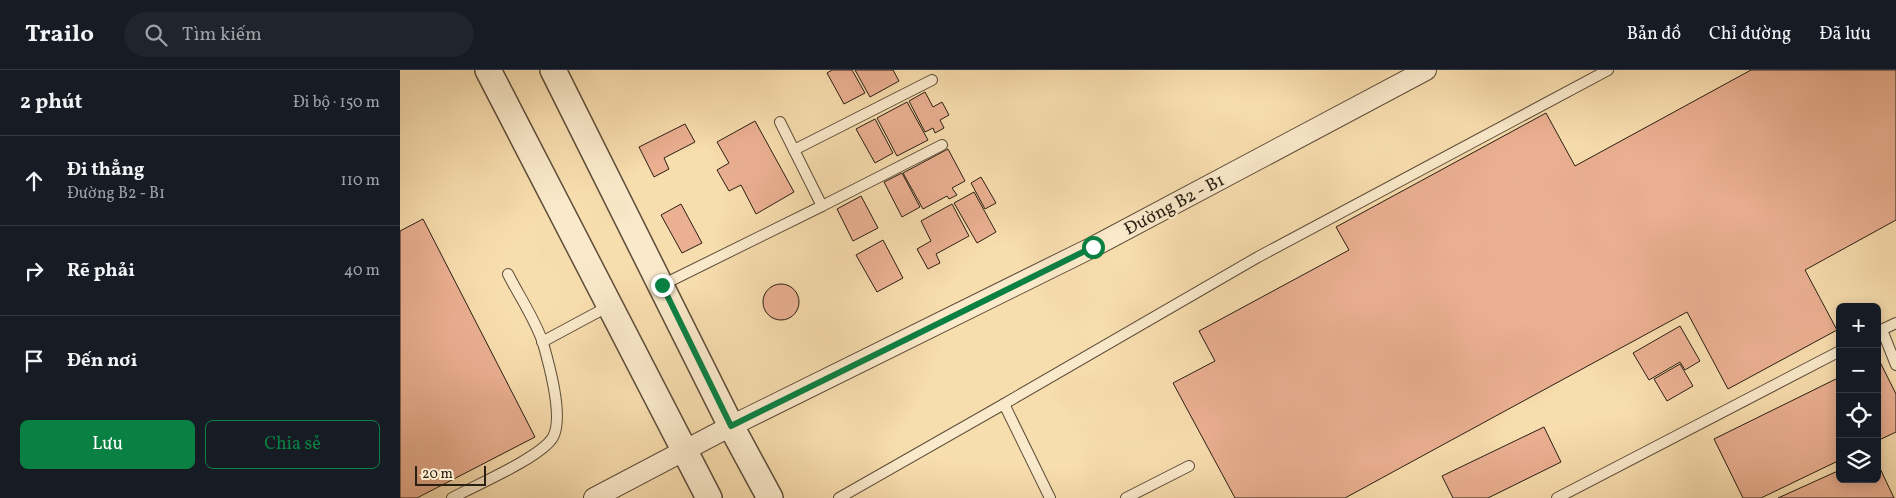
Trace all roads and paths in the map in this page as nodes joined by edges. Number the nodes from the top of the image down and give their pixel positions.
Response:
1 (488, 70) edge
2 (553, 70) edge
3 (1426, 70) edge
4 (1608, 70) edge
5 (932, 80) dead end
6 (780, 122) dead end
7 (942, 145) dead end
8 (794, 150) junction
9 (822, 206) junction
10 (508, 274) dead end
11 (662, 285) junction
12 (610, 305) junction
13 (1896, 322) edge
14 (1881, 330) edge
15 (1881, 333) edge
16 (542, 342) junction
17 (1836, 353) edge
18 (1896, 365) edge
19 (1004, 404) junction
20 (731, 426) junction
21 (685, 452) junction
22 (1190, 466) dead end
23 (452, 498) edge
24 (594, 498) edge
25 (709, 498) edge
26 (770, 498) edge
27 (839, 498) edge
28 (1050, 498) edge
29 (1126, 498) edge
30 (1557, 498) edge

1 - 12 street
2 - 11 street
3 - 20 street, Đường B2 - B1
4 - 19 lane
5 - 8 lane
6 - 8 lane
7 - 9 lane
8 - 9 lane
9 - 11 lane
10 - 16 lane
11 - 20 street
12 - 16 lane
12 - 21 street
13 - 14 lane
15 - 18 lane
16 - 23 lane
17 - 30 lane
19 - 27 lane
19 - 28 lane
20 - 21 street, Đường B2 - B1
20 - 26 street
21 - 24 street, Đường B2 - B1
21 - 25 street
22 - 29 lane

